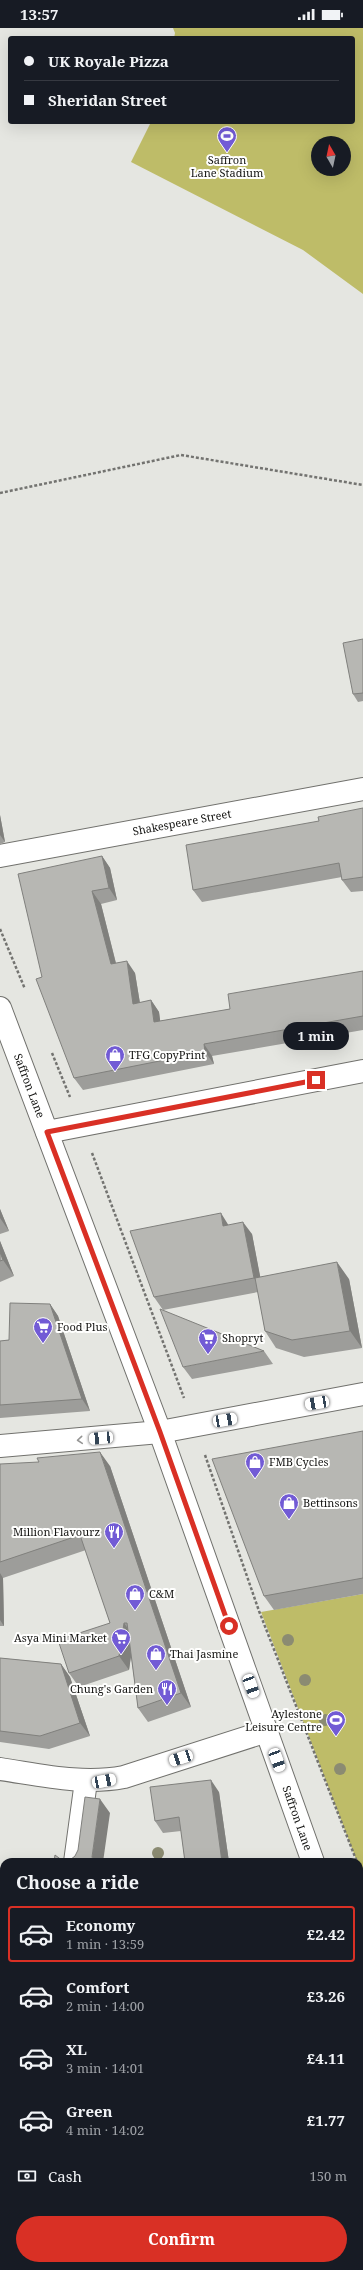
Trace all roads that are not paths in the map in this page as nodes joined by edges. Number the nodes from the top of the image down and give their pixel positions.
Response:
1 (363, 789) edge
2 (0, 856) edge
3 (0, 1008) edge
4 (363, 1072) edge
5 (47, 1132) junction
6 (363, 1394) edge
7 (160, 1432) junction
8 (0, 1446) edge
9 (267, 1731) junction
10 (0, 1769) edge
11 (86, 1781) junction
12 (76, 1858) edge
13 (313, 1858) edge

1 - 2 street, Shakespeare Street
3 - 5 street, Saffron Lane
4 - 5 street
5 - 7 street, Saffron Lane
6 - 7 street
7 -> 8 street
7 - 9 street, Saffron Lane
9 - 11 street
9 - 13 street, Saffron Lane
10 - 11 street
11 - 12 street

